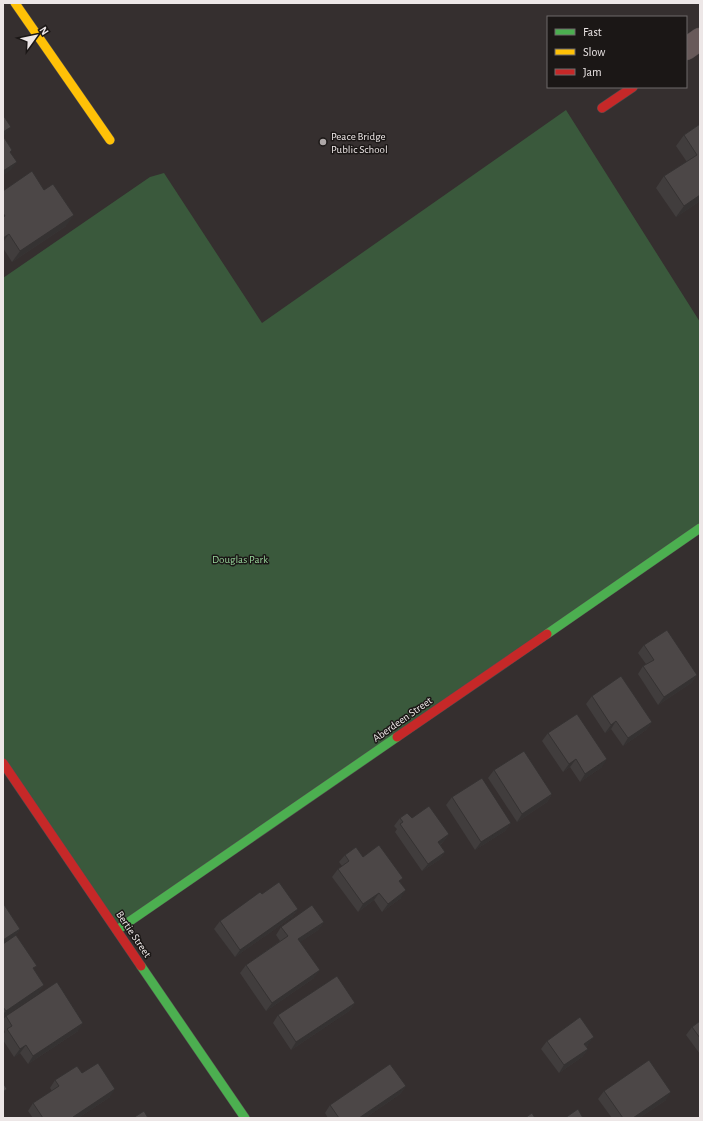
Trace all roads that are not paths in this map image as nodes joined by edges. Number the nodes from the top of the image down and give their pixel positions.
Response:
1 (15, 3) edge
2 (700, 39) edge
3 (687, 48) edge
4 (632, 88) edge
5 (602, 108) dead end
6 (110, 140) dead end
7 (700, 528) edge
8 (3, 763) edge
9 (117, 930) junction
10 (245, 1118) edge

1 - 6 street
2 - 3 street
4 - 5 street
7 - 9 street, Aberdeen Street
8 - 9 street, Bertie Street
9 - 10 street, Bertie Street

